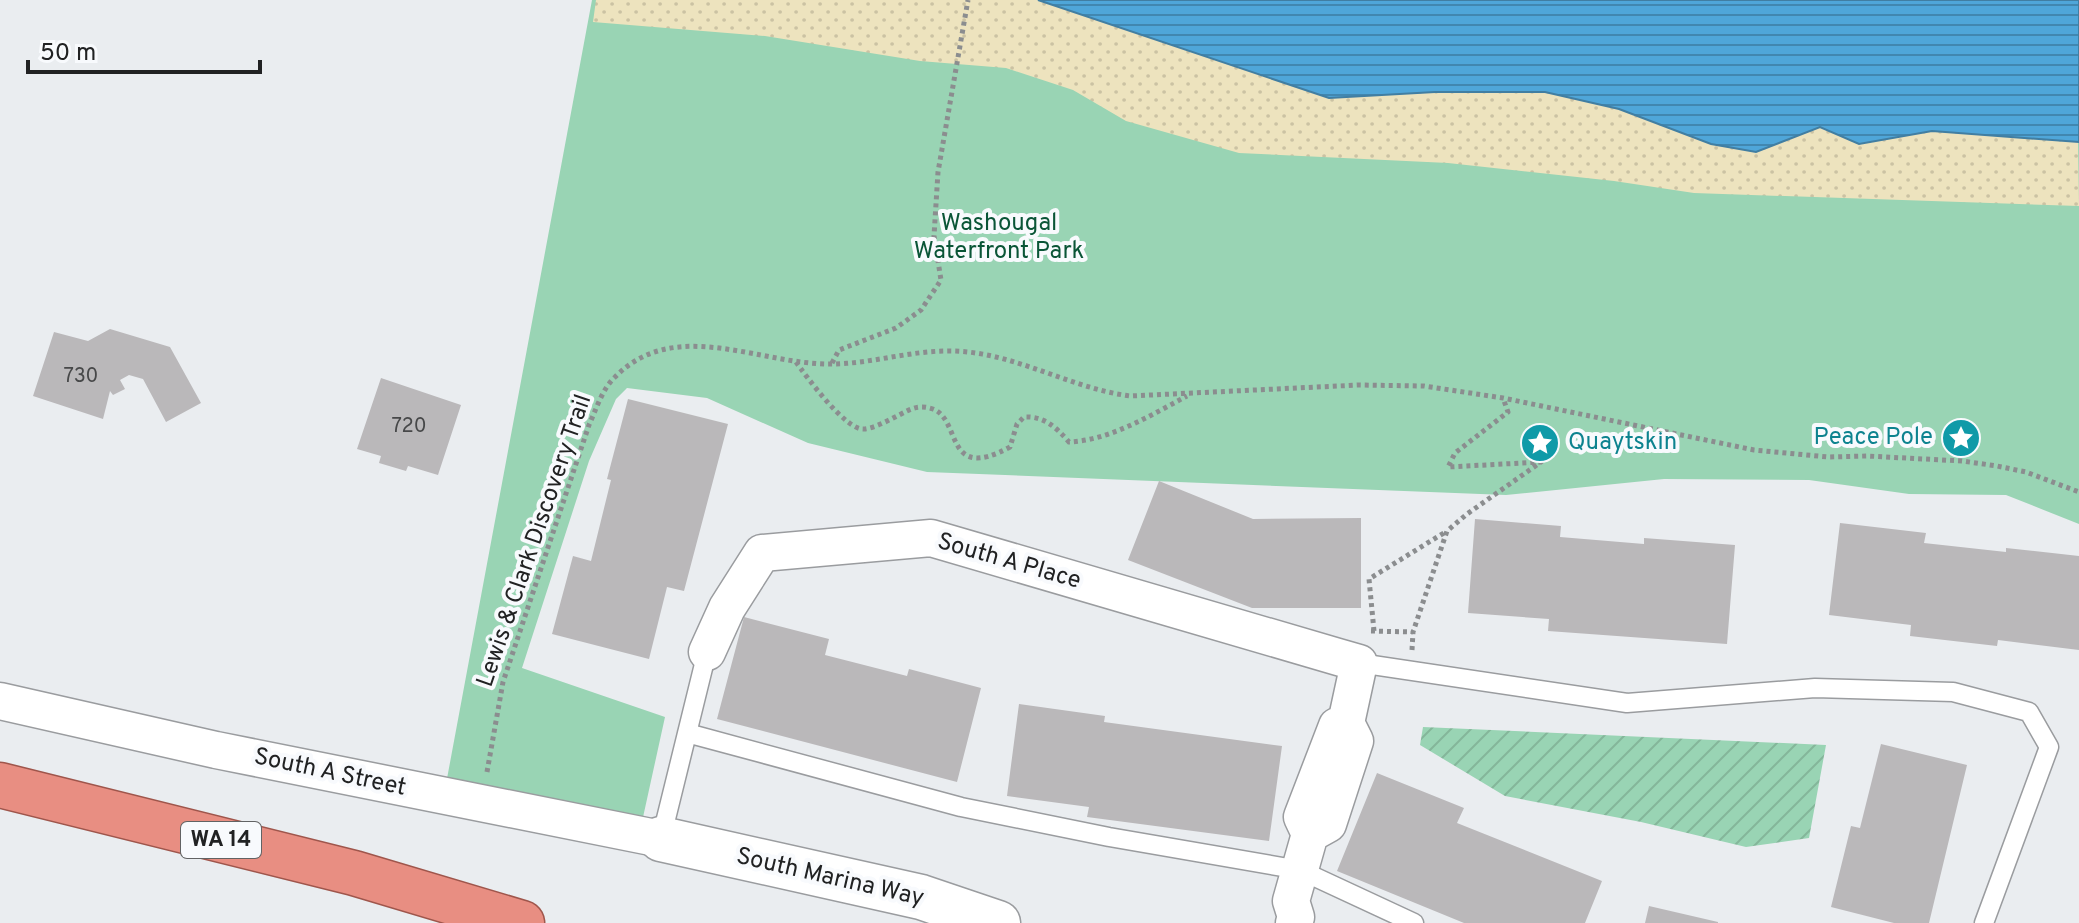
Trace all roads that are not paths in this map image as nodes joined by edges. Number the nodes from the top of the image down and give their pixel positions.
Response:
1 (1366, 647) junction
2 (707, 652) joint
3 (0, 701) edge
4 (687, 733) junction
5 (0, 785) edge
6 (661, 839) junction
7 (1289, 904) edge
8 (522, 923) edge
9 (998, 923) edge
10 (1414, 923) edge
11 (1984, 923) edge

1 - 2 street, South A Place
1 - 7 street
1 - 11 lane
2 - 4 lane
3 - 6 street, South A Street
4 - 6 lane
4 - 7 lane
5 - 8 highway, WA 14
6 - 9 street, South Marina Way
7 - 10 lane

